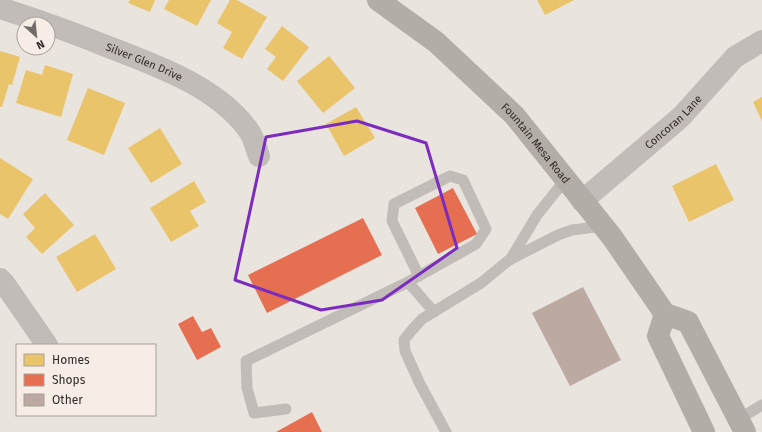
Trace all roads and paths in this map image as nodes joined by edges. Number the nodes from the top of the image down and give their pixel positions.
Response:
1 (378, 0) edge
2 (0, 8) edge
3 (762, 41) edge
4 (259, 156) dead end
5 (565, 180) junction
6 (582, 200) junction
7 (603, 226) junction
8 (509, 260) junction
9 (420, 276) junction
10 (0, 279) edge
11 (408, 282) junction
12 (434, 312) junction
13 (665, 314) junction
14 (47, 344) edge
15 (762, 405) edge
16 (286, 409) dead end
17 (742, 425) edge
18 (446, 432) edge
19 (704, 432) edge

1 - 5 main road, Fountain Mesa Road
2 - 4 street, Silver Glen Drive
3 - 6 street, Concoran Lane
5 - 6 main road, Fountain Mesa Road
5 - 8 lane
6 - 7 main road, Fountain Mesa Road
7 - 8 lane
7 - 13 main road, Fountain Mesa Road
8 - 12 lane
9 - 9 lane
9 - 11 lane
10 - 14 street
11 - 12 lane
11 - 16 lane
12 - 18 lane
13 - 17 main road
13 - 19 main road
15 - 17 lane

